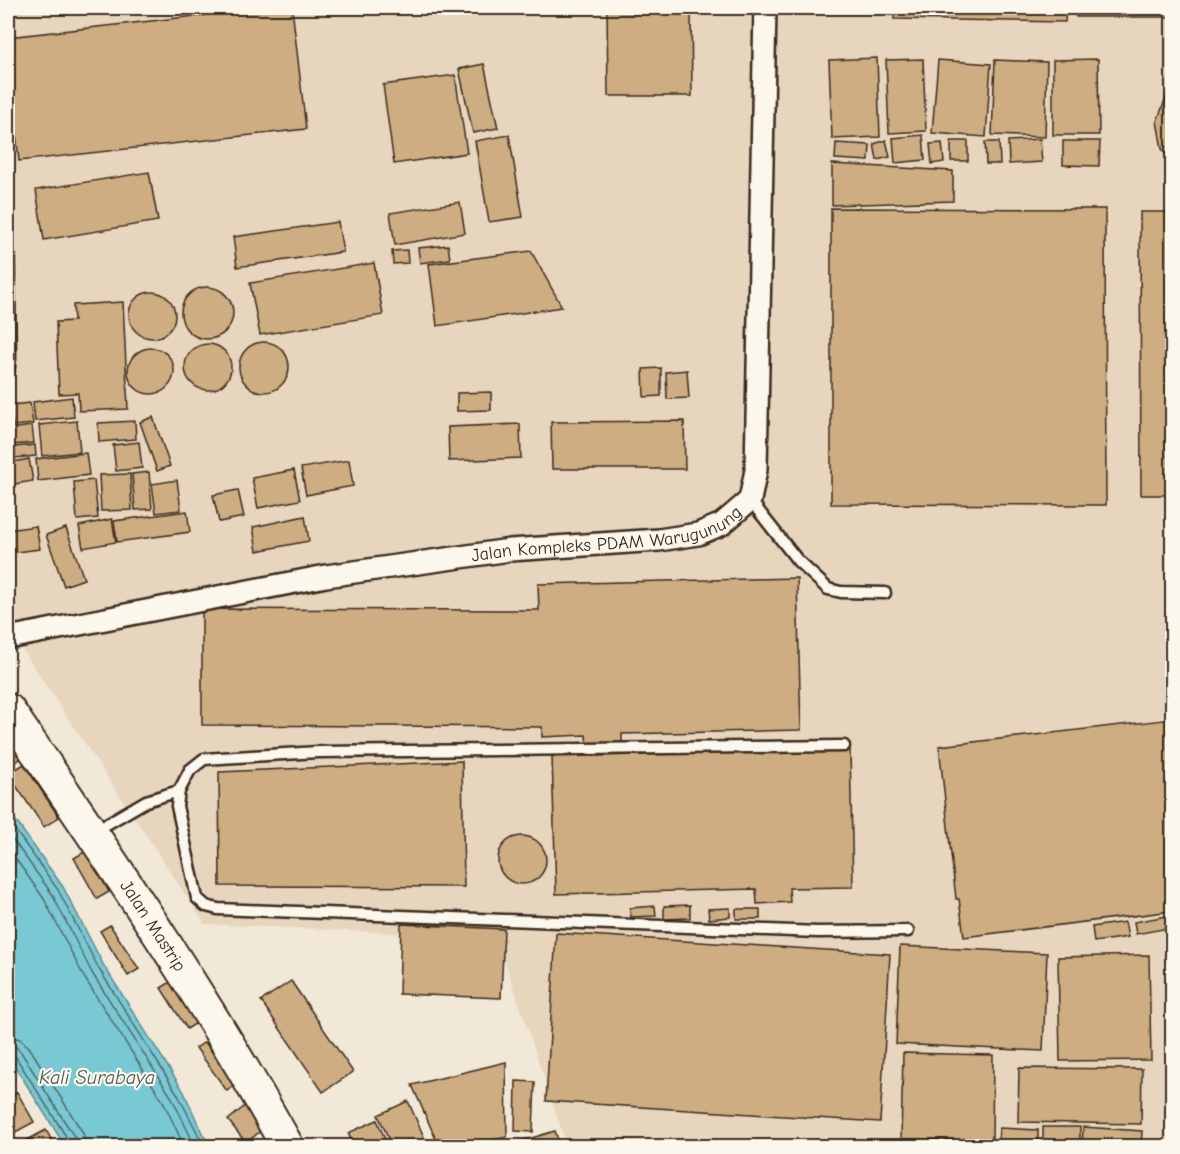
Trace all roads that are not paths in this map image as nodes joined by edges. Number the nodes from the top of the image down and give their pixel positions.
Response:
1 (765, 8) edge
2 (8, 227) edge
3 (8, 373) edge
4 (750, 500) junction
5 (885, 593) dead end
6 (8, 638) edge
7 (8, 710) edge
8 (844, 746) dead end
9 (179, 790) junction
10 (92, 833) junction
11 (908, 931) dead end
12 (287, 1146) edge

1 - 4 street, Jalan Kompleks PDAM Warugunung
2 - 3 lane
4 - 5 lane
4 - 6 street, Jalan Kompleks PDAM Warugunung
7 - 10 main road, Jalan Mastrip
8 - 9 lane
9 - 10 lane
9 - 11 lane
10 - 12 main road, Jalan Mastrip

